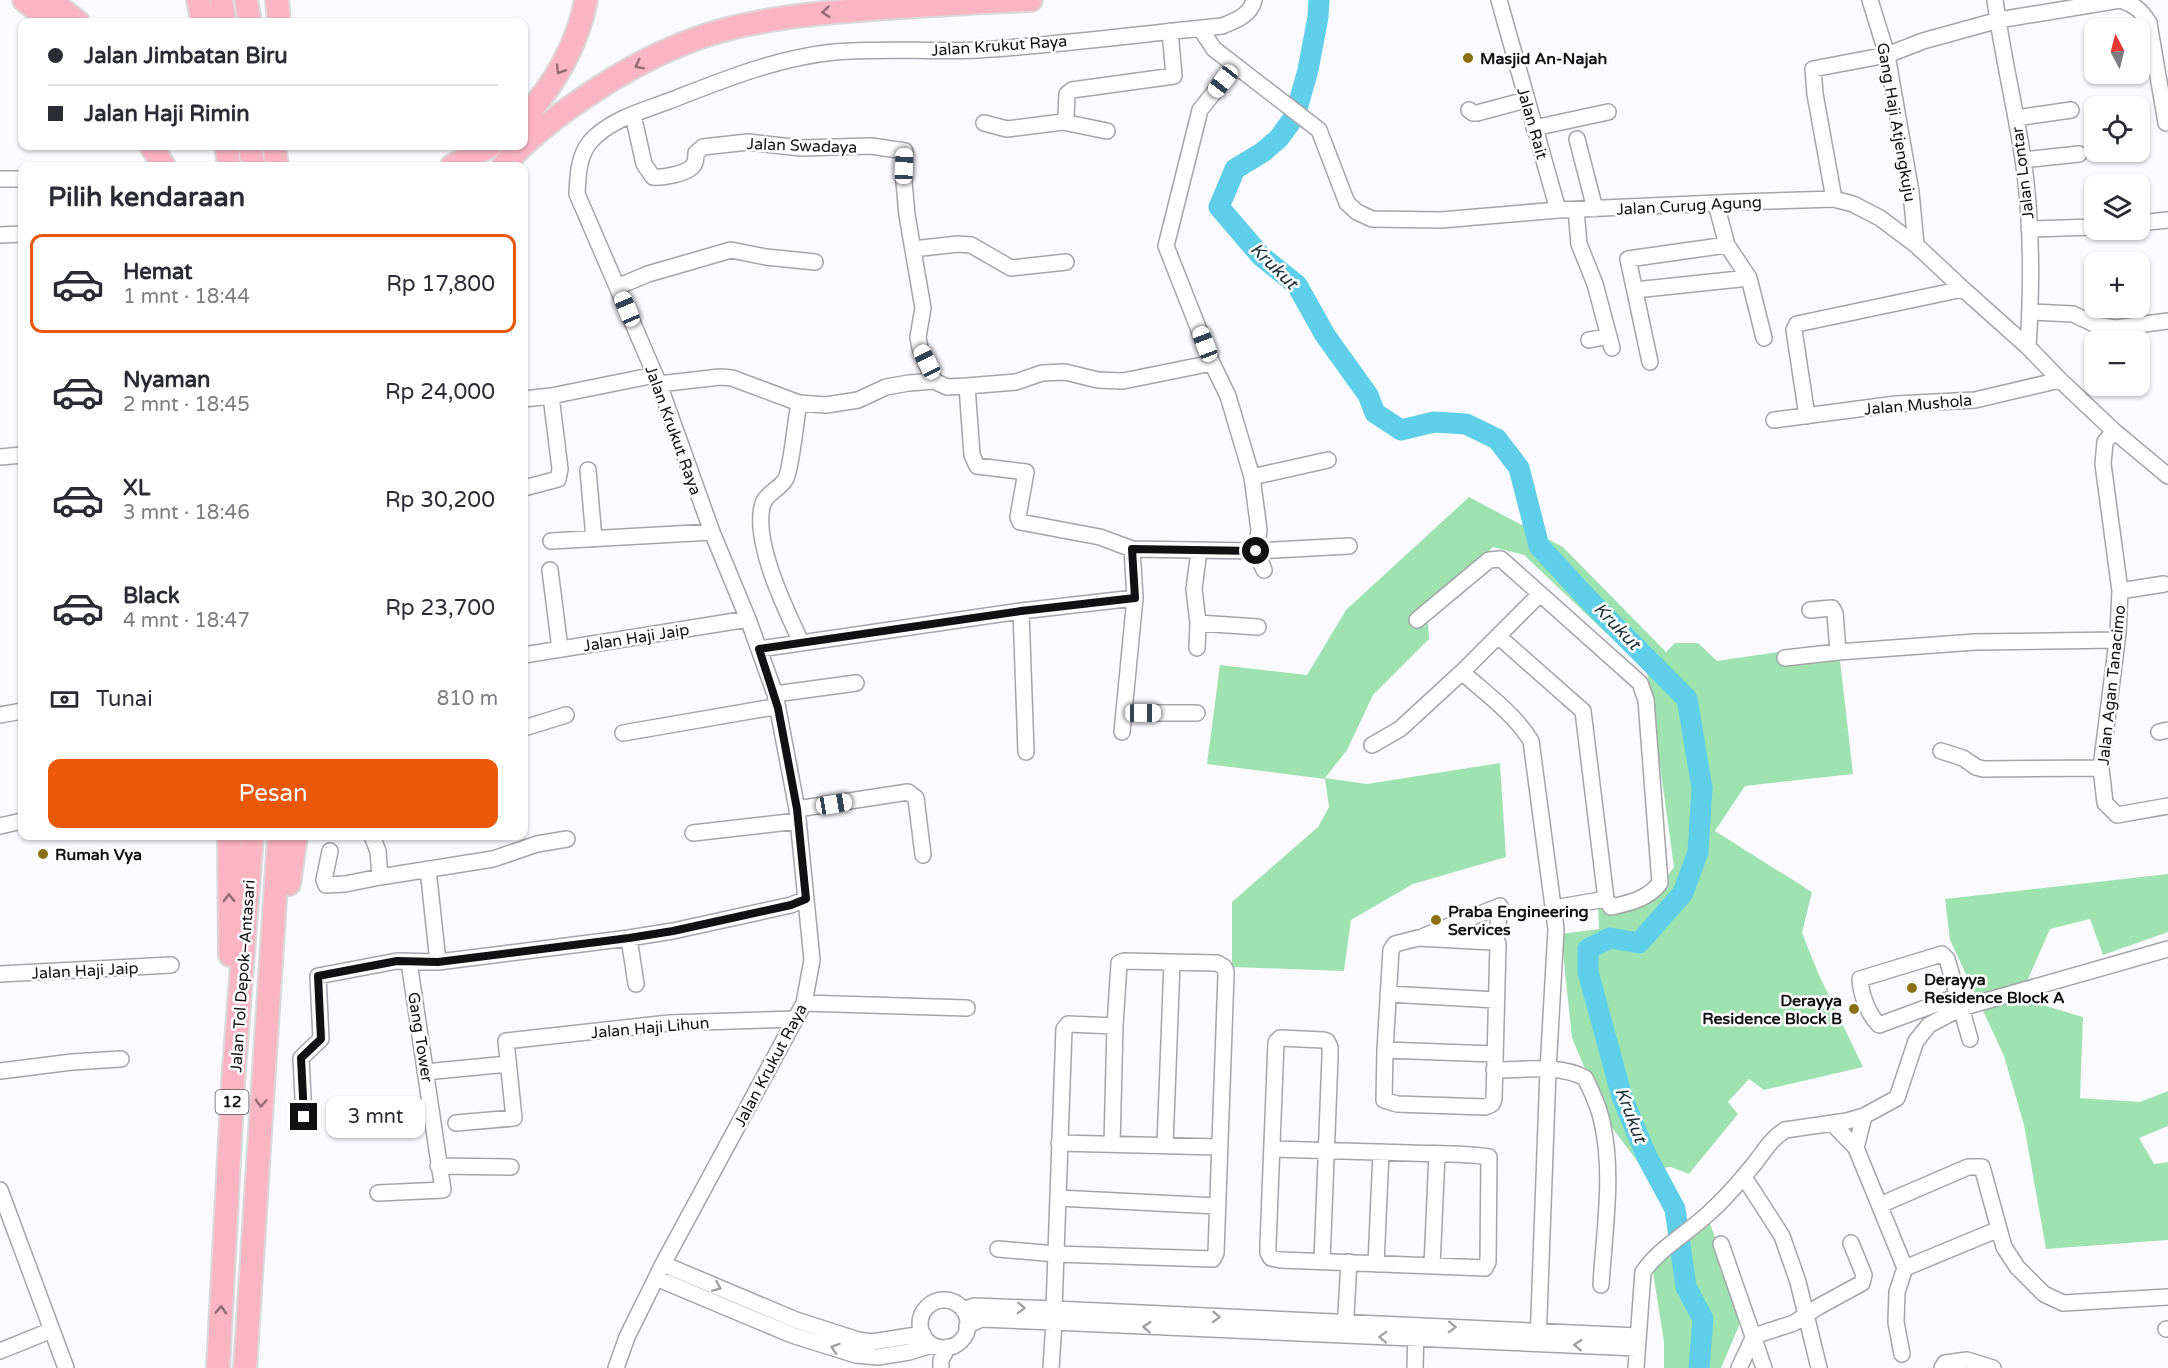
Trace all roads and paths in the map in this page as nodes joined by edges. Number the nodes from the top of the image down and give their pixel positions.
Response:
1 (24, 0) edge
2 (50, 0) edge
3 (198, 0) edge
4 (221, 0) edge
5 (246, 0) edge
6 (277, 0) edge
7 (1031, 0) edge
8 (1254, 0) edge
9 (1499, 0) edge
10 (1870, 0) edge
11 (1995, 0) edge
12 (584, 8) edge
13 (46, 18) edge
14 (73, 18) edge
15 (202, 18) edge
16 (224, 18) edge
17 (249, 18) edge
18 (279, 18) edge
19 (1999, 20) junction
20 (1200, 28) junction
21 (1170, 31) junction
22 (1887, 55) junction
23 (1234, 66) junction
24 (1526, 100) junction
25 (1469, 110) dead end
26 (2071, 110) dead end
27 (1608, 112) dead end
28 (528, 113) edge
29 (633, 115) junction
30 (2016, 118) junction
31 (1063, 122) junction
32 (984, 123) dead end
33 (2167, 126) edge
34 (1534, 128) junction
35 (1107, 131) dead end
36 (1577, 140) dead end
37 (528, 142) edge
38 (482, 150) edge
39 (519, 150) edge
40 (2079, 154) dead end
41 (2023, 160) junction
42 (460, 162) edge
43 (507, 162) edge
44 (0, 179) edge
45 (18, 179) edge
46 (1834, 199) junction
47 (1716, 204) junction
48 (1595, 209) junction
49 (1558, 210) junction
50 (1576, 210) junction
51 (2168, 220) edge
52 (2150, 222) edge
53 (2084, 227) edge
54 (2029, 229) junction
55 (18, 234) edge
56 (0, 235) edge
57 (1727, 245) junction
58 (1916, 245) junction
59 (913, 249) junction
60 (815, 262) dead end
61 (1066, 262) dead end
62 (1749, 278) junction
63 (627, 283) junction
64 (1963, 289) junction
65 (1635, 290) junction
66 (2031, 312) junction
67 (2168, 321) edge
68 (1764, 338) dead end
69 (1589, 340) dead end
70 (2028, 347) junction
71 (1650, 362) dead end
72 (1212, 363) junction
73 (660, 380) junction
74 (2060, 380) junction
75 (934, 381) junction
76 (967, 386) junction
77 (551, 396) junction
78 (528, 399) edge
79 (799, 403) junction
80 (1807, 416) junction
81 (1774, 420) dead end
82 (2114, 431) junction
83 (18, 455) edge
84 (0, 457) edge
85 (1328, 460) dead end
86 (588, 470) dead end
87 (2168, 476) edge
88 (1252, 477) junction
89 (528, 487) edge
90 (712, 532) junction
91 (594, 539) junction
92 (551, 541) dead end
93 (1349, 546) dead end
94 (1132, 549) junction
95 (1199, 551) junction
96 (1256, 551) junction
97 (550, 570) dead end
98 (1264, 570) dead end
99 (2164, 584) dead end
100 (2121, 591) junction
101 (1540, 594) junction
102 (1135, 598) junction
103 (1810, 610) dead end
104 (1021, 611) junction
105 (748, 619) junction
106 (1417, 620) dead end
107 (1198, 623) junction
108 (1258, 627) dead end
109 (1498, 636) junction
110 (2117, 640) junction
111 (795, 643) junction
112 (1197, 648) dead end
113 (560, 649) junction
114 (759, 649) junction
115 (1838, 652) junction
116 (528, 654) edge
117 (1785, 658) dead end
118 (1462, 672) junction
119 (856, 682) dead end
120 (781, 698) junction
121 (18, 712) edge
122 (1124, 713) junction
123 (1197, 713) dead end
124 (0, 715) edge
125 (566, 715) dead end
126 (528, 727) edge
127 (1122, 732) dead end
128 (623, 733) dead end
129 (1372, 745) dead end
130 (1941, 751) dead end
131 (1026, 752) dead end
132 (2101, 768) junction
133 (2168, 806) edge
134 (797, 815) junction
135 (18, 822) edge
136 (0, 826) edge
137 (693, 833) dead end
138 (567, 839) dead end
139 (229, 840) edge
140 (252, 840) edge
141 (279, 840) edge
142 (295, 840) edge
143 (374, 840) edge
144 (330, 851) dead end
145 (923, 855) dead end
146 (428, 869) junction
147 (380, 877) junction
148 (806, 899) junction
149 (1606, 899) junction
150 (1554, 908) junction
151 (629, 938) junction
152 (1418, 938) junction
153 (1496, 942) junction
154 (2168, 949) edge
155 (409, 962) junction
156 (438, 962) junction
157 (1172, 963) junction
158 (171, 966) dead end
159 (0, 974) edge
160 (636, 984) dead end
161 (1388, 994) junction
162 (1496, 1000) junction
163 (804, 1002) junction
164 (1959, 1002) junction
165 (966, 1008) dead end
166 (795, 1019) junction
167 (1115, 1026) junction
168 (1970, 1039) dead end
169 (1385, 1050) junction
170 (1494, 1054) junction
171 (121, 1059) dead end
172 (508, 1064) junction
173 (263, 1067) junction
174 (1494, 1070) junction
175 (1548, 1070) junction
176 (0, 1071) edge
177 (425, 1072) junction
178 (234, 1083) junction
179 (1864, 1116) junction
180 (304, 1117) dead end
181 (456, 1123) dead end
182 (1832, 1124) junction
183 (1059, 1143) junction
184 (1112, 1144) junction
185 (1165, 1145) junction
186 (1219, 1147) junction
187 (1856, 1148) junction
188 (1272, 1149) junction
189 (1326, 1151) junction
190 (1381, 1152) junction
191 (1437, 1154) junction
192 (438, 1166) junction
193 (511, 1167) dead end
194 (1744, 1177) junction
195 (0, 1190) edge
196 (378, 1194) dead end
197 (1058, 1198) junction
198 (1881, 1205) junction
199 (1217, 1206) junction
200 (1999, 1229) junction
201 (1851, 1243) dead end
202 (1721, 1244) dead end
203 (998, 1250) dead end
204 (1056, 1254) junction
205 (1322, 1261) junction
206 (1349, 1262) junction
207 (663, 1263) junction
208 (1376, 1263) junction
209 (1432, 1266) junction
210 (1905, 1268) junction
211 (656, 1278) junction
212 (1600, 1285) dead end
213 (2168, 1297) edge
214 (963, 1310) junction
215 (1054, 1315) junction
216 (1806, 1316) junction
217 (968, 1326) junction
218 (1346, 1329) junction
219 (52, 1330) junction
220 (1416, 1332) junction
221 (1754, 1336) junction
222 (1539, 1337) junction
223 (872, 1342) junction
224 (1637, 1342) junction
225 (937, 1350) edge
226 (0, 1351) edge
227 (1902, 1354) dead end
228 (873, 1358) junction
229 (66, 1368) edge
230 (218, 1368) edge
231 (245, 1368) edge
232 (616, 1368) edge
233 (891, 1368) edge
234 (1051, 1368) edge
235 (1415, 1368) edge
236 (1636, 1368) edge
237 (1739, 1368) edge
238 (1764, 1368) edge
239 (1819, 1368) edge
240 (1942, 1368) edge
241 (1993, 1368) edge

1 - 13 highway
2 - 14 highway
3 - 15 highway
4 - 16 highway
5 - 17 highway
6 - 18 highway
7 -> 37 highway
8 - 20 street, Jalan Krukut Raya
9 - 24 street, Jalan Rait
10 - 22 street, Gang Haji Atjengkuju
11 - 19 street, Jalan Lontar
12 -> 28 highway
19 - 22 street
19 - 30 street, Jalan Lontar
19 - 33 street
20 - 21 street, Jalan Krukut Raya
20 - 23 street, Jalan Curug Agung
21 - 29 street, Jalan Krukut Raya
21 - 31 street
22 - 46 street
22 - 58 street, Gang Haji Atjengkuju
23 - 49 street, Jalan Curug Agung
23 - 72 street
24 - 25 street
24 - 34 street, Jalan Rait
26 - 30 street
27 - 34 street
29 - 59 street, Jalan Swadaya
29 - 63 street, Jalan Krukut Raya
30 - 41 street, Jalan Lontar
31 - 32 street
31 - 35 street
34 - 49 street, Jalan Rait
36 - 48 street
38 - 42 highway
39 -> 43 highway
40 - 41 street
41 - 54 street, Jalan Lontar
44 - 45 street
46 - 47 street, Jalan Curug Agung
46 - 58 street, Jalan Curug Agung
47 - 48 street, Jalan Curug Agung
47 - 57 street
48 - 50 street, Jalan Curug Agung
49 - 50 street, Jalan Curug Agung
50 - 69 street
51 - 52 street
53 - 54 street
54 - 66 street, Jalan Lontar
55 - 56 street
57 - 62 street
57 - 65 street
58 - 64 street, Jalan Curug Agung
59 - 61 street
59 - 75 street, Jalan Swadaya
60 - 63 street
62 - 65 street
62 - 68 street
63 - 73 street, Jalan Krukut Raya
64 - 70 street, Jalan Curug Agung
64 - 80 street
65 - 71 street
66 - 67 street
66 - 70 street, Jalan Lontar
70 - 74 street, Jalan Curug Agung
72 - 76 street
72 - 88 street
73 - 77 street
73 - 79 street
73 - 90 street, Jalan Krukut Raya
74 - 80 street, Jalan Mushola
74 - 82 street, Jalan Curug Agung
75 - 76 street
75 - 79 street
76 - 94 street
77 - 78 street
77 - 89 street
79 - 111 street
80 - 81 street, Jalan Mushola
82 - 87 street, Jalan Curug Agung
82 - 100 street, Jalan Agan Tanacimo
83 - 84 street
85 - 88 street
86 - 91 street
88 - 96 street
90 - 91 street
90 - 105 street, Jalan Krukut Raya
91 - 92 street
93 - 96 street
94 - 95 street
94 - 102 street
95 - 96 street
95 - 107 street
96 - 98 street
97 - 113 street
99 - 100 street
100 - 110 street, Jalan Agan Tanacimo
101 - 106 street
101 - 109 street
101 - 149 street
102 - 104 street
102 - 122 street
103 - 115 street
104 - 111 street
104 - 131 street
105 - 113 street, Jalan Haji Jaip
105 - 114 street, Jalan Krukut Raya
107 - 108 street
107 - 112 street
109 - 118 street
109 - 149 street
110 - 115 street
110 - 132 street, Jalan Agan Tanacimo
111 - 114 street
113 - 116 street, Jalan Haji Jaip
114 - 120 street, Jalan Krukut Raya
115 - 117 street
118 - 129 street
118 - 150 street
119 - 120 street
120 - 128 street
120 - 134 street, Jalan Krukut Raya
121 - 124 street
122 - 123 street
122 - 127 street
125 - 126 street
130 - 132 street
132 - 133 street, Jalan Agan Tanacimo
134 - 137 street
134 - 145 street
134 - 148 street, Jalan Krukut Raya
135 - 136 street
138 - 146 street
178 -> 139 highway
140 - 178 highway, Jalan Tol Depok–Antasari / 12
141 - 173 highway, Jalan Tol Depok–Antasari / 12
142 - 173 highway
143 - 147 street
144 - 147 street
146 - 147 street
146 - 156 street
148 - 151 street
148 - 163 street, Jalan Krukut Raya
149 - 150 street
150 - 175 street
151 - 156 street
151 - 160 street
152 - 153 street
152 - 153 street
152 - 161 street
153 - 162 street
154 - 164 street
155 - 156 street
155 - 177 street, Gang Tower
155 - 180 street
157 - 167 street
157 - 185 street
157 - 186 street
158 - 159 street, Jalan Haji Jaip
161 - 162 street
161 - 169 street
162 - 170 street
163 - 165 street
163 - 166 street, Jalan Krukut Raya
164 - 164 street
164 - 168 street
164 - 179 street
166 - 172 street, Jalan Haji Lihun
166 - 207 street, Jalan Krukut Raya
167 - 183 street
167 - 184 street
169 - 170 street
169 - 174 street
170 - 174 street
171 - 176 street
172 - 177 street
172 - 181 street
173 -> 231 highway, Jalan Tol Depok–Antasari / 12
174 - 175 street
175 - 212 street
175 - 222 street
177 - 192 street, Gang Tower
230 -> 178 highway, Jalan Tol Depok–Antasari / 12
179 - 182 street
179 - 187 street
182 - 187 street
182 - 194 street
183 - 184 street
183 - 197 street
184 - 185 street
185 - 186 street
186 - 199 street
187 - 198 street
188 - 189 street
188 - 189 street
188 - 205 street
189 - 190 street
189 - 205 street
190 - 191 street
190 - 208 street
191 - 209 street
191 - 209 street
192 - 193 street
192 - 196 street, Gang Tower
194 - 216 street
194 - 224 street
195 - 219 street
197 - 199 street
197 - 204 street
198 - 200 street
198 - 210 street
199 - 204 street
200 - 210 street
200 - 213 street
201 - 216 street
202 - 221 street
203 - 204 street
204 - 215 street
205 - 206 street
206 - 208 street
206 - 218 street
207 - 211 street, Jalan Krukut Raya
207 -> 223 street
208 - 209 street
210 - 227 street
228 -> 211 street
211 - 232 street, Jalan Krukut Raya
214 -> 215 street
214 - 217 street
214 - 225 street
215 - 217 street
215 - 218 street
215 - 234 street
216 - 221 street
216 - 239 street
217 - 225 street
218 - 220 street
219 - 226 street
219 - 229 street
220 - 222 street
220 - 235 street
221 - 237 street
221 - 238 street
222 - 224 street
223 - 225 street
223 - 228 street
224 - 236 street
225 - 228 street
228 - 233 street
240 - 241 street

